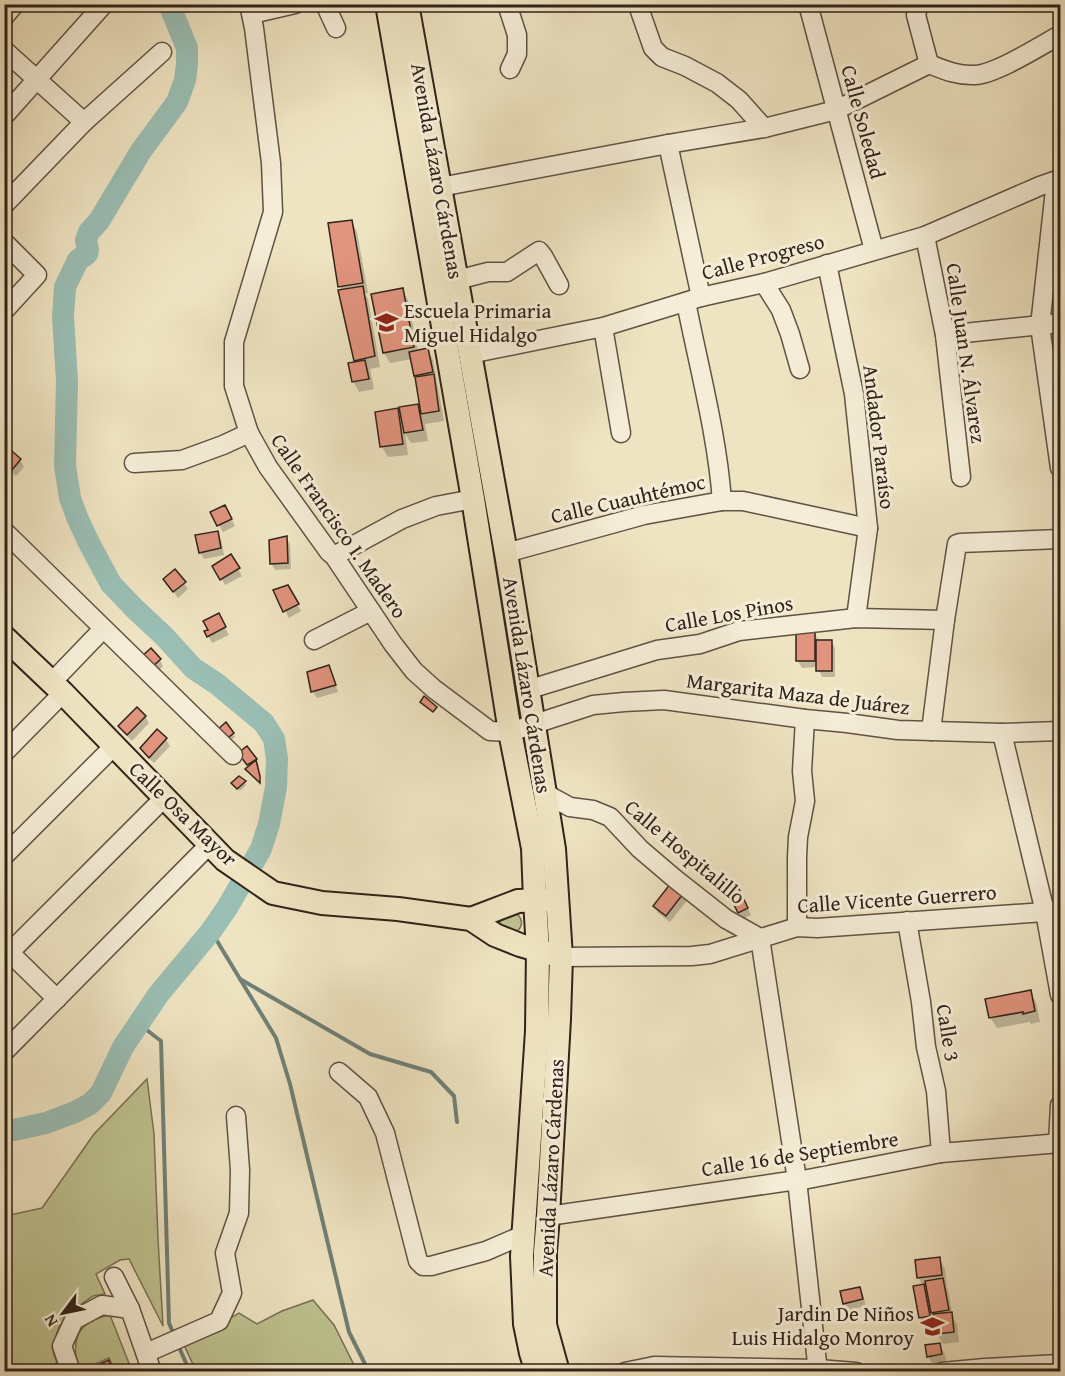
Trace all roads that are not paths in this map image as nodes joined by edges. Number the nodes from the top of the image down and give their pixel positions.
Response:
1 (15, 4) edge
2 (104, 4) edge
3 (295, 4) edge
4 (387, 4) edge
5 (407, 4) edge
6 (507, 4) edge
7 (808, 4) edge
8 (328, 5) edge
9 (637, 6) edge
10 (916, 8) edge
11 (250, 9) edge
12 (4, 16) edge
13 (336, 28) dead end
14 (1060, 35) edge
15 (4, 50) edge
16 (162, 52) dead end
17 (929, 64) junction
18 (510, 69) dead end
19 (37, 79) junction
20 (836, 110) junction
21 (5, 115) edge
22 (84, 122) junction
23 (764, 128) junction
24 (668, 144) junction
25 (1058, 180) edge
26 (440, 187) junction
27 (4, 205) edge
28 (925, 236) junction
29 (4, 242) edge
30 (874, 250) junction
31 (827, 264) junction
32 (457, 280) junction
33 (764, 283) junction
34 (559, 285) dead end
35 (693, 300) junction
36 (4, 311) edge
37 (1060, 323) edge
38 (1041, 326) junction
39 (603, 327) junction
40 (945, 336) junction
41 (470, 354) junction
42 (800, 369) dead end
43 (249, 433) junction
44 (621, 433) dead end
45 (134, 463) dead end
46 (1060, 468) edge
47 (961, 477) dead end
48 (473, 500) junction
49 (722, 501) junction
50 (868, 528) junction
51 (4, 531) edge
52 (1060, 539) edge
53 (506, 553) junction
54 (334, 556) junction
55 (371, 611) junction
56 (856, 618) junction
57 (945, 620) junction
58 (104, 629) junction
59 (6, 640) edge
60 (314, 640) dead end
61 (57, 688) junction
62 (527, 690) junction
63 (805, 719) junction
64 (533, 723) junction
65 (931, 731) junction
66 (1060, 731) edge
67 (510, 732) junction
68 (1002, 733) junction
69 (114, 746) junction
70 (4, 753) edge
71 (234, 755) dead end
72 (546, 794) junction
73 (164, 798) junction
74 (210, 844) junction
75 (4, 856) edge
76 (546, 900) junction
77 (1053, 910) edge
78 (471, 919) junction
79 (907, 921) junction
80 (797, 927) junction
81 (760, 938) junction
82 (538, 950) junction
83 (6, 952) edge
84 (561, 957) junction
85 (1060, 995) edge
86 (57, 999) junction
87 (4, 1053) edge
88 (339, 1072) dead end
89 (1060, 1105) edge
90 (236, 1116) dead end
91 (1060, 1144) edge
92 (941, 1154) junction
93 (797, 1179) junction
94 (548, 1216) junction
95 (523, 1235) junction
96 (114, 1277) dead end
97 (130, 1309) junction
98 (146, 1353) junction
99 (1060, 1364) edge
100 (70, 1369) dead end
101 (818, 1370) edge
102 (152, 1371) edge
103 (537, 1371) edge
104 (558, 1371) edge
105 (625, 1371) edge
106 (856, 1371) edge
107 (942, 1371) edge

1 - 12 street
2 - 19 street
3 - 11 street
4 - 48 main road, Avenida Lázaro Cárdenas
5 - 26 main road, Avenida Lázaro Cárdenas
6 - 18 street
7 - 20 street, Calle Soledad
8 - 13 street
9 - 23 street
10 - 17 street
11 - 43 street, Calle Francisco I. Madero
14 - 17 street
15 - 19 street
16 - 22 street
17 - 20 street
19 - 21 street
19 - 22 street
20 - 23 street
20 - 30 street, Calle Soledad
22 - 27 street
23 - 24 street
24 - 26 street
24 - 35 street
25 - 28 street, Calle Progreso
25 - 38 street
26 - 32 main road, Avenida Lázaro Cárdenas
28 - 30 street, Calle Progreso
28 - 40 street, Calle Juan N. Álvarez
29 - 36 street
30 - 31 street, Calle Progreso
31 - 33 street, Calle Progreso
31 - 50 street, Andador Paraíso
32 - 34 street
32 - 41 main road, Avenida Lázaro Cárdenas
33 - 35 street, Calle Progreso
33 - 42 street
35 - 39 street, Calle Progreso
35 - 49 street
37 - 38 street
38 - 40 street
38 - 46 street
39 - 41 street, Calle Progreso
39 - 44 street
40 - 47 street, Calle Juan N. Álvarez
41 - 53 main road, Avenida Lázaro Cárdenas
43 - 45 street
43 - 54 street, Calle Francisco I. Madero
48 - 54 street
48 - 67 main road, Avenida Lázaro Cárdenas
49 - 50 street, Calle Cuauhtémoc
49 - 53 street, Calle Cuauhtémoc
50 - 56 street, Andador Paraíso
51 - 58 street
52 - 57 street
53 - 62 main road, Avenida Lázaro Cárdenas
54 - 55 street, Calle Francisco I. Madero
55 - 60 street
55 - 67 street, Calle Francisco I. Madero
56 - 57 street, Calle Los Pinos
56 - 62 street, Calle Los Pinos
57 - 65 street
58 - 61 street
58 - 71 street
59 - 61 main road, Calle Osa Mayor
61 - 69 main road, Calle Osa Mayor
61 - 70 street
62 - 64 main road, Avenida Lázaro Cárdenas
63 - 64 street, Margarita Maza de Juárez
63 - 65 street, Margarita Maza de Juárez
63 - 80 street
64 - 67 street, Margarita Maza de Juárez
64 - 72 main road, Avenida Lázaro Cárdenas
65 - 68 street, Margarita Maza de Juárez
66 - 68 street, Margarita Maza de Juárez
67 - 76 main road, Avenida Lázaro Cárdenas
68 - 77 street
69 - 73 main road, Calle Osa Mayor
69 - 75 street
72 - 76 main road, Avenida Lázaro Cárdenas
72 - 81 street, Calle Hospitalillo
73 - 74 main road, Calle Osa Mayor
73 - 83 street
74 - 78 main road, Calle Osa Mayor
74 - 86 street
76 - 78 main road, Calle Osa Mayor
76 - 82 main road, Avenida Lázaro Cárdenas
76 - 84 main road, Avenida Lázaro Cárdenas
77 - 79 street, Calle Vicente Guerrero
77 - 85 street
78 - 82 main road, Calle Osa Mayor
79 - 80 street, Calle Vicente Guerrero
79 - 92 street, Calle 3
80 - 81 street, Calle Vicente Guerrero
81 - 84 street, Calle Vicente Guerrero
81 - 93 street
82 - 84 main road, Calle Osa Mayor
82 - 95 main road, Avenida Lázaro Cárdenas
83 - 86 street
84 - 94 main road, Avenida Lázaro Cárdenas
86 - 87 street
88 - 95 street
89 - 91 street
90 - 98 street
91 - 92 street, Calle 16 de Septiembre
92 - 93 street, Calle 16 de Septiembre
93 - 94 street, Calle 16 de Septiembre
93 - 101 street
94 - 104 main road, Avenida Lázaro Cárdenas
95 - 103 main road, Avenida Lázaro Cárdenas
96 - 97 street
97 - 98 street
97 - 100 street
98 - 102 street
99 - 107 street
101 - 105 street
101 - 106 street

